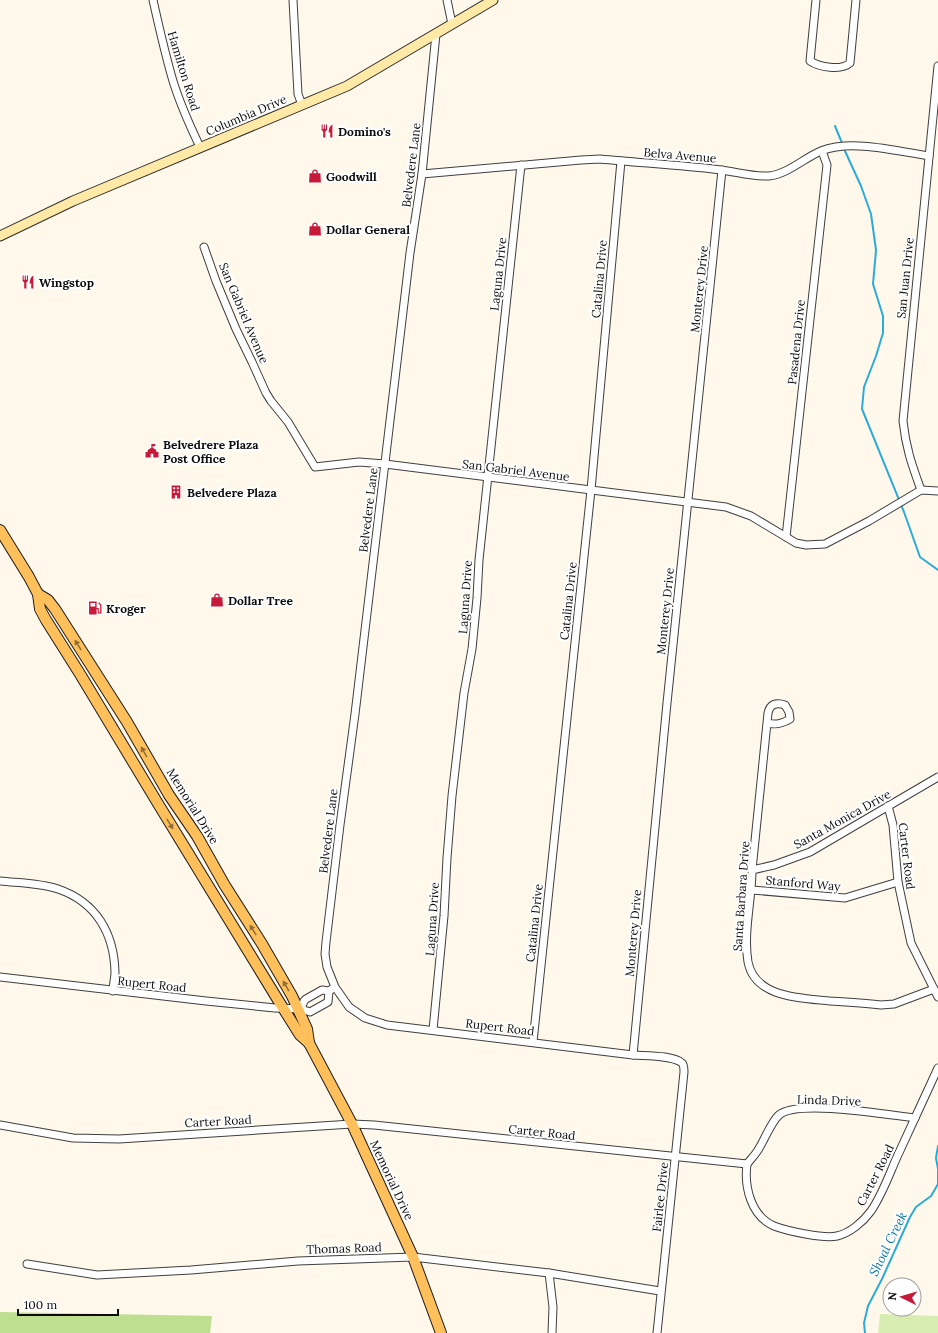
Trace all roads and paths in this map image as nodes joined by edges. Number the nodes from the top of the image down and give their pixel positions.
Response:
1 (153, 0) edge
2 (293, 0) edge
3 (447, 0) edge
4 (493, 0) edge
5 (816, 0) edge
6 (856, 0) edge
7 (452, 24) junction
8 (436, 34) junction
9 (938, 66) edge
10 (302, 105) junction
11 (200, 147) junction
12 (822, 151) junction
13 (928, 156) junction
14 (621, 161) junction
15 (521, 165) junction
16 (722, 170) junction
17 (422, 174) junction
18 (0, 236) edge
19 (204, 247) dead end
20 (385, 464) junction
21 (488, 477) junction
22 (591, 490) junction
23 (922, 490) junction
24 (938, 491) edge
25 (688, 503) junction
26 (0, 530) edge
27 (786, 537) junction
28 (38, 594) junction
29 (767, 723) dead end
30 (938, 777) edge
31 (888, 806) junction
32 (752, 870) junction
33 (0, 881) edge
34 (898, 882) junction
35 (752, 890) junction
36 (0, 977) edge
37 (332, 989) junction
38 (934, 990) junction
39 (113, 991) junction
40 (938, 997) edge
41 (284, 1008) junction
42 (300, 1009) junction
43 (433, 1030) junction
44 (533, 1042) junction
45 (309, 1043) junction
46 (633, 1054) junction
47 (682, 1063) joint
48 (938, 1068) edge
49 (915, 1118) junction
50 (352, 1124) junction
51 (0, 1125) edge
52 (675, 1157) junction
53 (747, 1164) junction
54 (413, 1257) junction
55 (27, 1264) dead end
56 (549, 1273) junction
57 (660, 1290) junction
58 (441, 1333) edge
59 (552, 1333) edge
60 (657, 1333) edge

1 - 11 street, Hamilton Road
2 - 10 street
3 - 7 street
4 - 7 main road, Columbia Drive
5 - 6 street
7 - 8 main road, Columbia Drive
8 - 10 main road, Columbia Drive
8 - 17 street, Belvedere Lane
9 - 13 street, San Juan Drive
10 - 11 main road, Columbia Drive
11 - 18 main road, Columbia Drive
12 - 13 street, Belva Avenue
12 - 16 street, Belva Avenue
12 - 27 street, Pasadena Drive
13 - 23 street, San Juan Drive
14 - 15 street, Belva Avenue
14 - 16 street, Belva Avenue
14 - 22 street, Catalina Drive
15 - 17 street, Belva Avenue
15 - 21 street, Laguna Drive
16 - 25 street, Monterey Drive
17 - 20 street, Belvedere Lane
19 - 20 street, San Gabriel Avenue
20 - 21 street, San Gabriel Avenue
20 - 37 street, Belvedere Lane
21 - 22 street, San Gabriel Avenue
21 - 43 street, Laguna Drive
22 - 25 street, San Gabriel Avenue
22 - 44 street, Catalina Drive
23 - 24 street
23 - 27 street, San Gabriel Avenue
25 - 27 street, San Gabriel Avenue
25 - 46 street, Monterey Drive
26 - 28 main road, Memorial Drive
28 -> 41 main road, Memorial Drive
42 -> 28 main road, Memorial Drive
29 - 32 street, Santa Barbara Drive
30 - 31 street, Santa Monica Drive
31 - 32 street, Santa Monica Drive
31 - 34 street, Carter Road
32 - 35 street, Santa Barbara Drive
33 - 39 street
34 - 35 street, Stanford Way
34 - 38 street, Carter Road
35 - 38 street, Santa Barbara Drive
36 - 39 street, Rupert Road
37 - 42 street
37 - 42 street, Rupert Road
37 - 43 street, Rupert Road
38 - 40 street, Carter Road
39 - 41 street, Rupert Road
41 - 42 street, Rupert Road
41 - 45 main road, Memorial Drive
42 - 45 main road, Memorial Drive
43 - 44 street, Rupert Road
44 - 46 street, Rupert Road
45 - 50 main road, Memorial Drive
46 - 47 street, Rupert Road
47 - 52 street, Fairlee Drive
48 - 49 street, Carter Road
49 - 53 street, Linda Drive
49 - 53 street, Carter Road
50 - 51 street, Carter Road
50 - 52 street, Carter Road
50 - 54 main road, Memorial Drive
52 - 53 street, Carter Road
52 - 57 street, Fairlee Drive
54 - 55 street, Thomas Road
54 - 56 street, Thomas Road
54 - 58 main road, Memorial Drive
56 - 57 street, Thomas Road
56 - 59 street
57 - 60 street, Fairlee Drive

